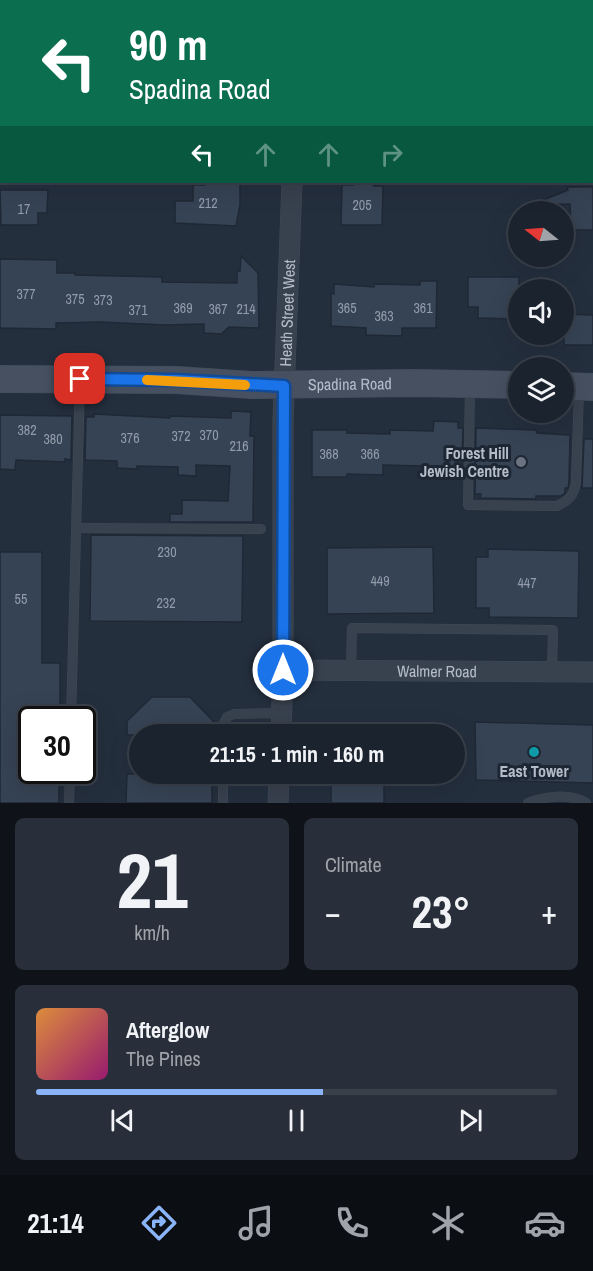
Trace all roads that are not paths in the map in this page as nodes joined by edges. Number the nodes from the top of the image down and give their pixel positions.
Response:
1 (292, 183) edge
2 (0, 379) edge
3 (80, 379) junction
4 (470, 384) junction
5 (284, 386) junction
6 (508, 386) edge
7 (579, 387) edge
8 (76, 528) junction
9 (261, 529) dead end
10 (283, 670) junction
11 (351, 670) junction
12 (552, 671) junction
13 (593, 672) edge
14 (71, 706) edge
15 (282, 713) junction
16 (224, 724) edge
17 (282, 724) edge
18 (70, 784) edge
19 (223, 784) edge
20 (279, 784) edge
21 (69, 803) edge
22 (223, 803) edge
23 (278, 803) edge
24 (528, 803) edge
25 (586, 803) edge

1 - 5 street, Heath Street West
2 - 3 street, Spadina Road
3 - 5 street, Spadina Road
3 - 8 lane
4 - 5 street, Spadina Road
4 - 6 street, Spadina Road
4 - 7 lane
5 - 10 street, Heath Street West
8 - 9 lane
8 - 14 lane
10 - 11 street, Walmer Road
10 - 15 street, Heath Street West
11 - 12 street, Walmer Road
11 - 12 lane
12 - 13 street, Walmer Road
15 - 16 lane
15 - 17 street, Heath Street West
18 - 21 lane
19 - 22 lane
20 - 23 street
24 - 25 lane

